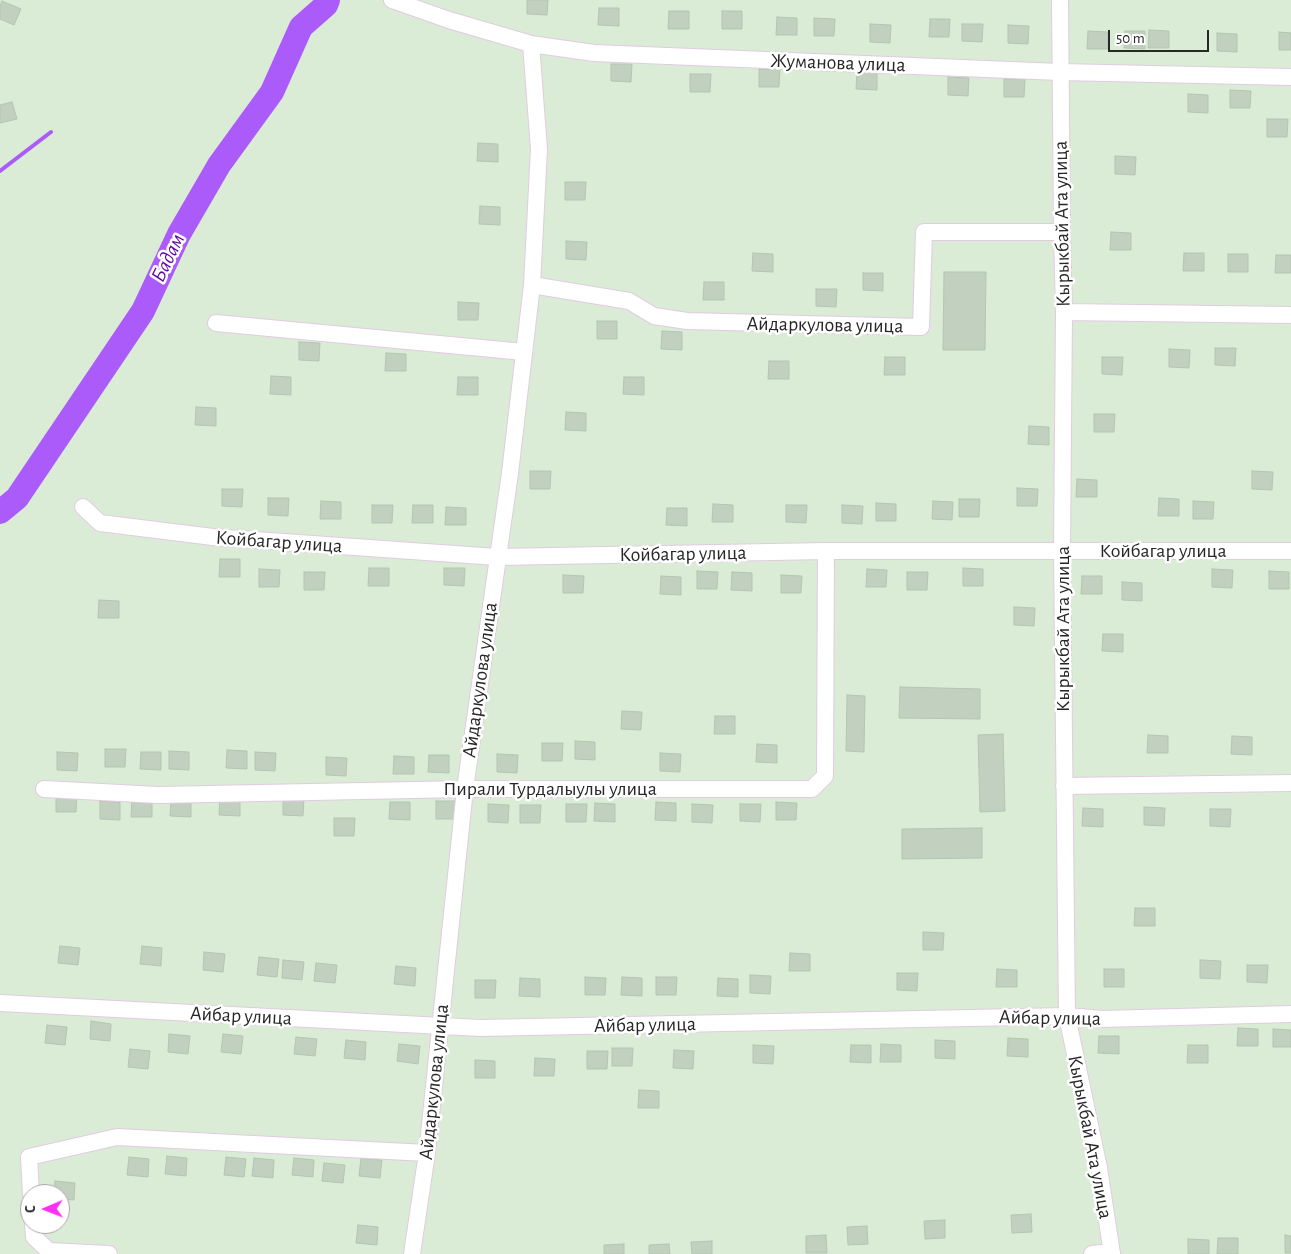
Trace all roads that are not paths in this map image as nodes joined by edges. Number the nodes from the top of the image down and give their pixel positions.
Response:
1 (392, 0) edge
2 (1060, 0) edge
3 (531, 44) junction
4 (1060, 72) junction
5 (1291, 76) edge
6 (1062, 232) junction
7 (532, 285) junction
8 (1064, 312) junction
9 (1291, 315) edge
10 (216, 323) dead end
11 (524, 352) junction
12 (83, 507) dead end
13 (1062, 550) junction
14 (826, 551) junction
15 (1291, 551) edge
16 (496, 558) junction
17 (1291, 783) edge
18 (1064, 786) junction
19 (44, 789) dead end
20 (465, 789) junction
21 (0, 1003) edge
22 (1291, 1014) edge
23 (1067, 1016) junction
24 (441, 1027) junction
25 (427, 1153) junction
26 (30, 1184) edge
27 (34, 1234) edge
28 (1112, 1253) edge
29 (109, 1254) edge
30 (412, 1254) edge
31 (1092, 1254) edge

1 - 3 street, Жуманова улица
2 - 4 street, Кырыкбай Ата улица
3 - 4 street, Жуманова улица
3 - 7 street, Айдаркулова улица
4 - 5 street, Жуманова улица
4 - 6 street, Кырыкбай Ата улица
6 - 7 street, Айдаркулова улица
6 - 8 street, Кырыкбай Ата улица
7 - 11 street, Айдаркулова улица
8 - 9 street
8 - 13 street, Кырыкбай Ата улица
10 - 11 street
11 - 16 street, Айдаркулова улица
12 - 16 street, Койбагар улица
13 - 14 street, Койбагар улица
13 - 15 street, Койбагар улица
13 - 18 street, Кырыкбай Ата улица
14 - 16 street, Койбагар улица
14 - 20 street, Пирали Турдалыулы улица
16 - 20 street, Айдаркулова улица
17 - 18 street
18 - 23 street, Кырыкбай Ата улица
19 - 20 street, Пирали Турдалыулы улица
20 - 24 street, Айдаркулова улица
21 - 24 street, Айбар улица
22 - 23 street, Айбар улица
23 - 24 street, Айбар улица
23 - 28 street, Кырыкбай Ата улица
24 - 25 street, Айдаркулова улица
25 - 26 street
25 - 30 street, Айдаркулова улица
27 - 29 street
28 - 31 street

